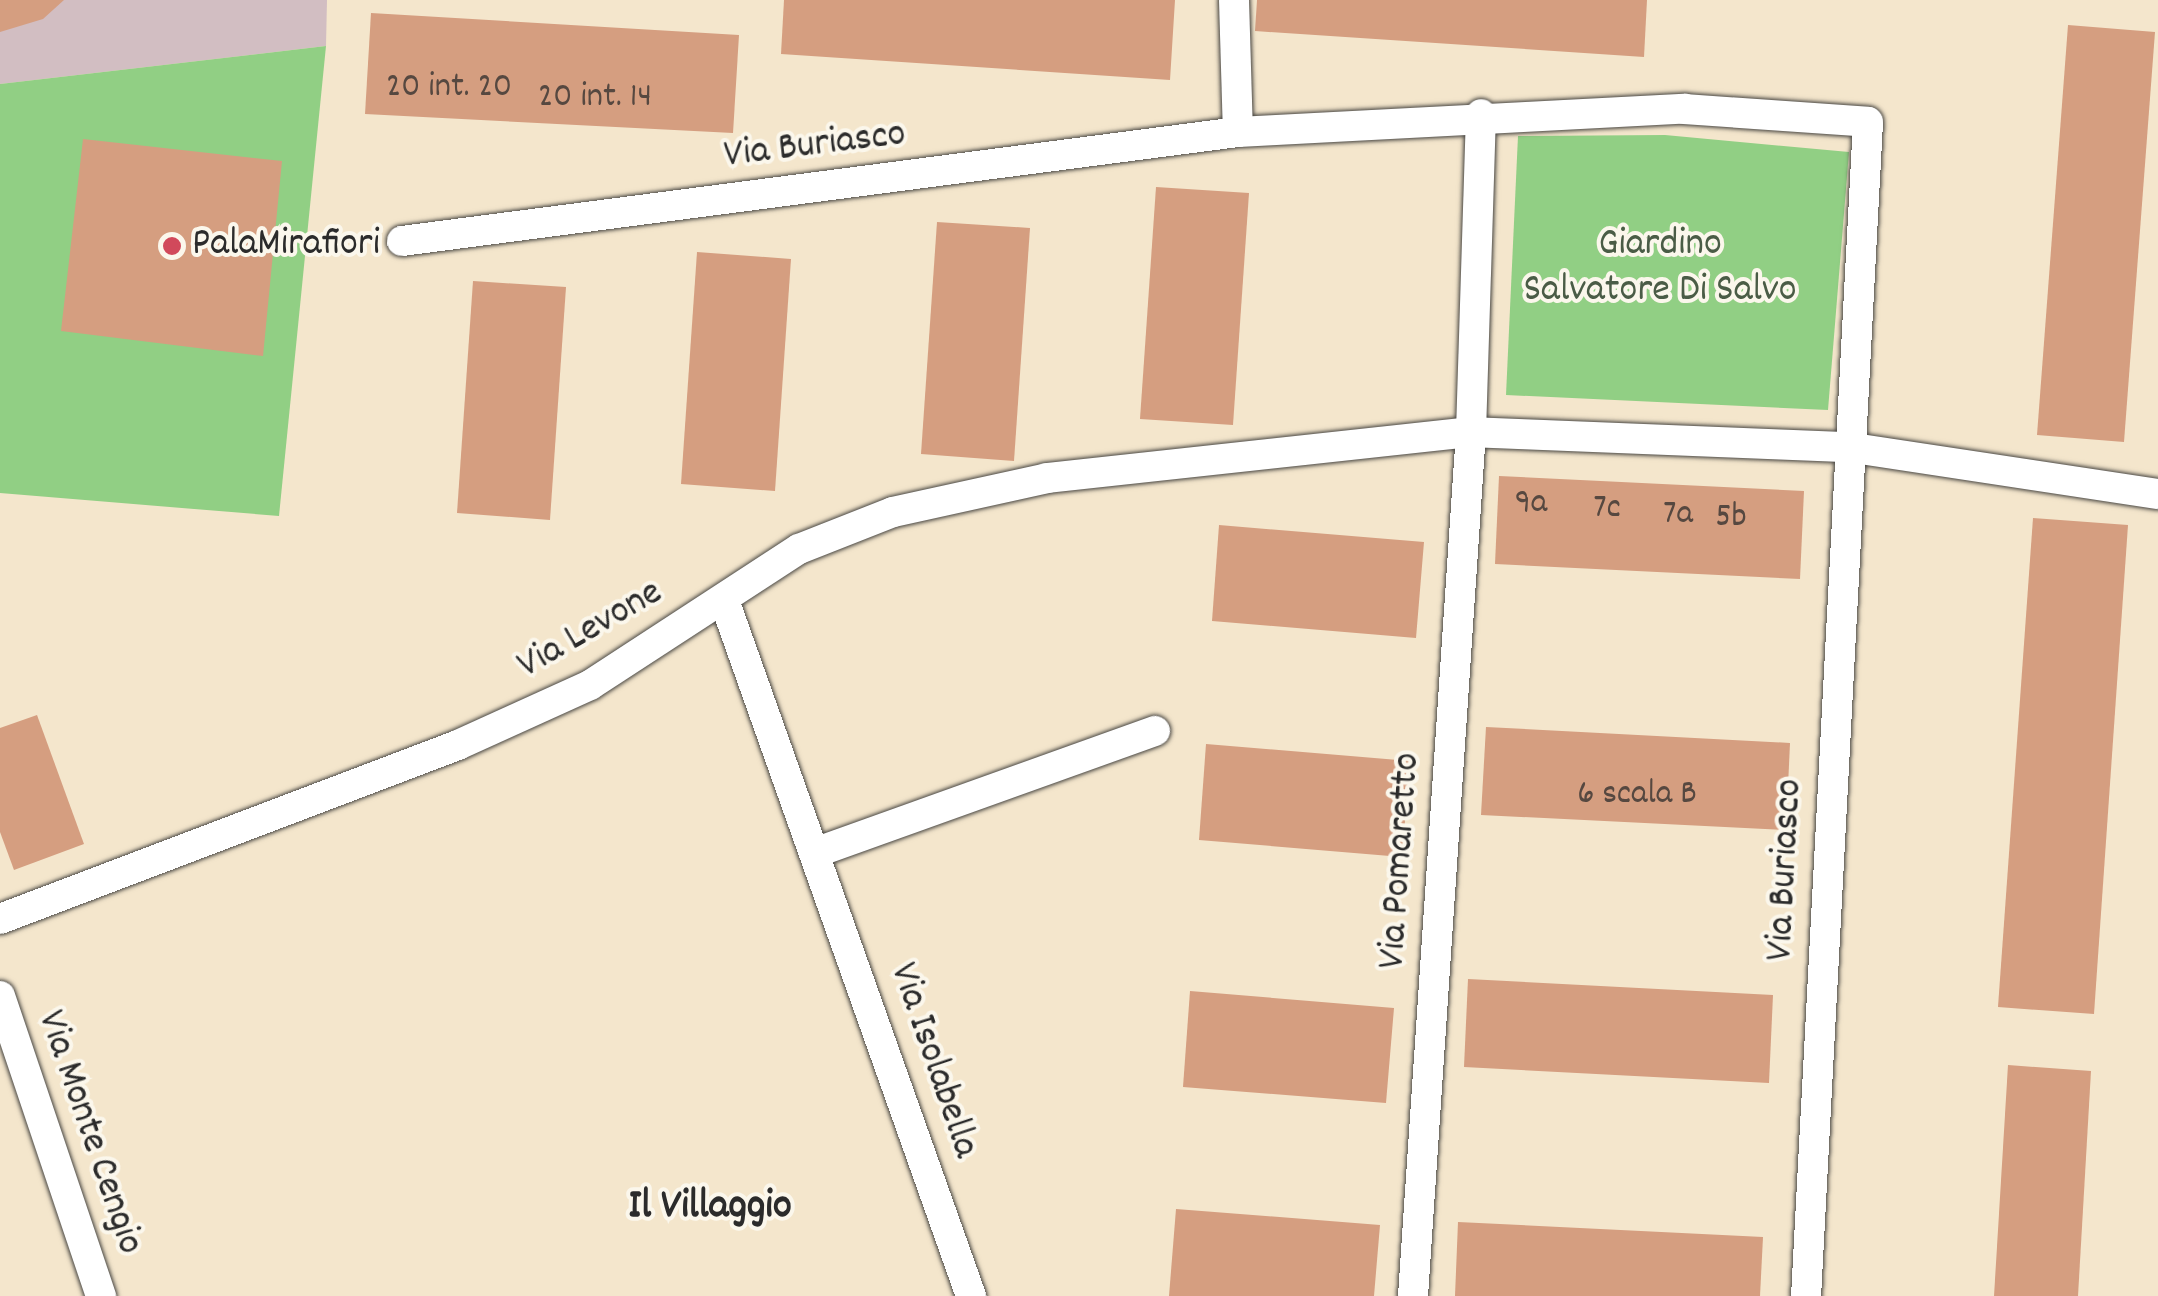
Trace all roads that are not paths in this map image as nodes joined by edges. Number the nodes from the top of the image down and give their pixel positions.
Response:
1 (1234, 0) edge
2 (1482, 114) junction
3 (1238, 132) junction
4 (402, 240) dead end
5 (1471, 432) junction
6 (1847, 448) junction
7 (2158, 494) edge
8 (724, 600) junction
9 (1156, 730) dead end
10 (817, 852) junction
11 (0, 919) edge
12 (0, 996) edge
13 (101, 1296) edge
14 (971, 1296) edge
15 (1413, 1296) edge
16 (1806, 1296) edge

1 - 3 street
2 - 3 street, Via Buriasco
2 - 5 street
2 - 6 street, Via Buriasco
3 - 4 street, Via Buriasco
5 - 6 street
5 - 8 street, Via Levone
5 - 15 street, Via Pomaretto
6 - 7 street
6 - 16 street, Via Buriasco
8 - 10 street, Via Isolabella
8 - 11 street, Via Levone
9 - 10 street
10 - 14 street, Via Isolabella
12 - 13 street, Via Monte Cengio

